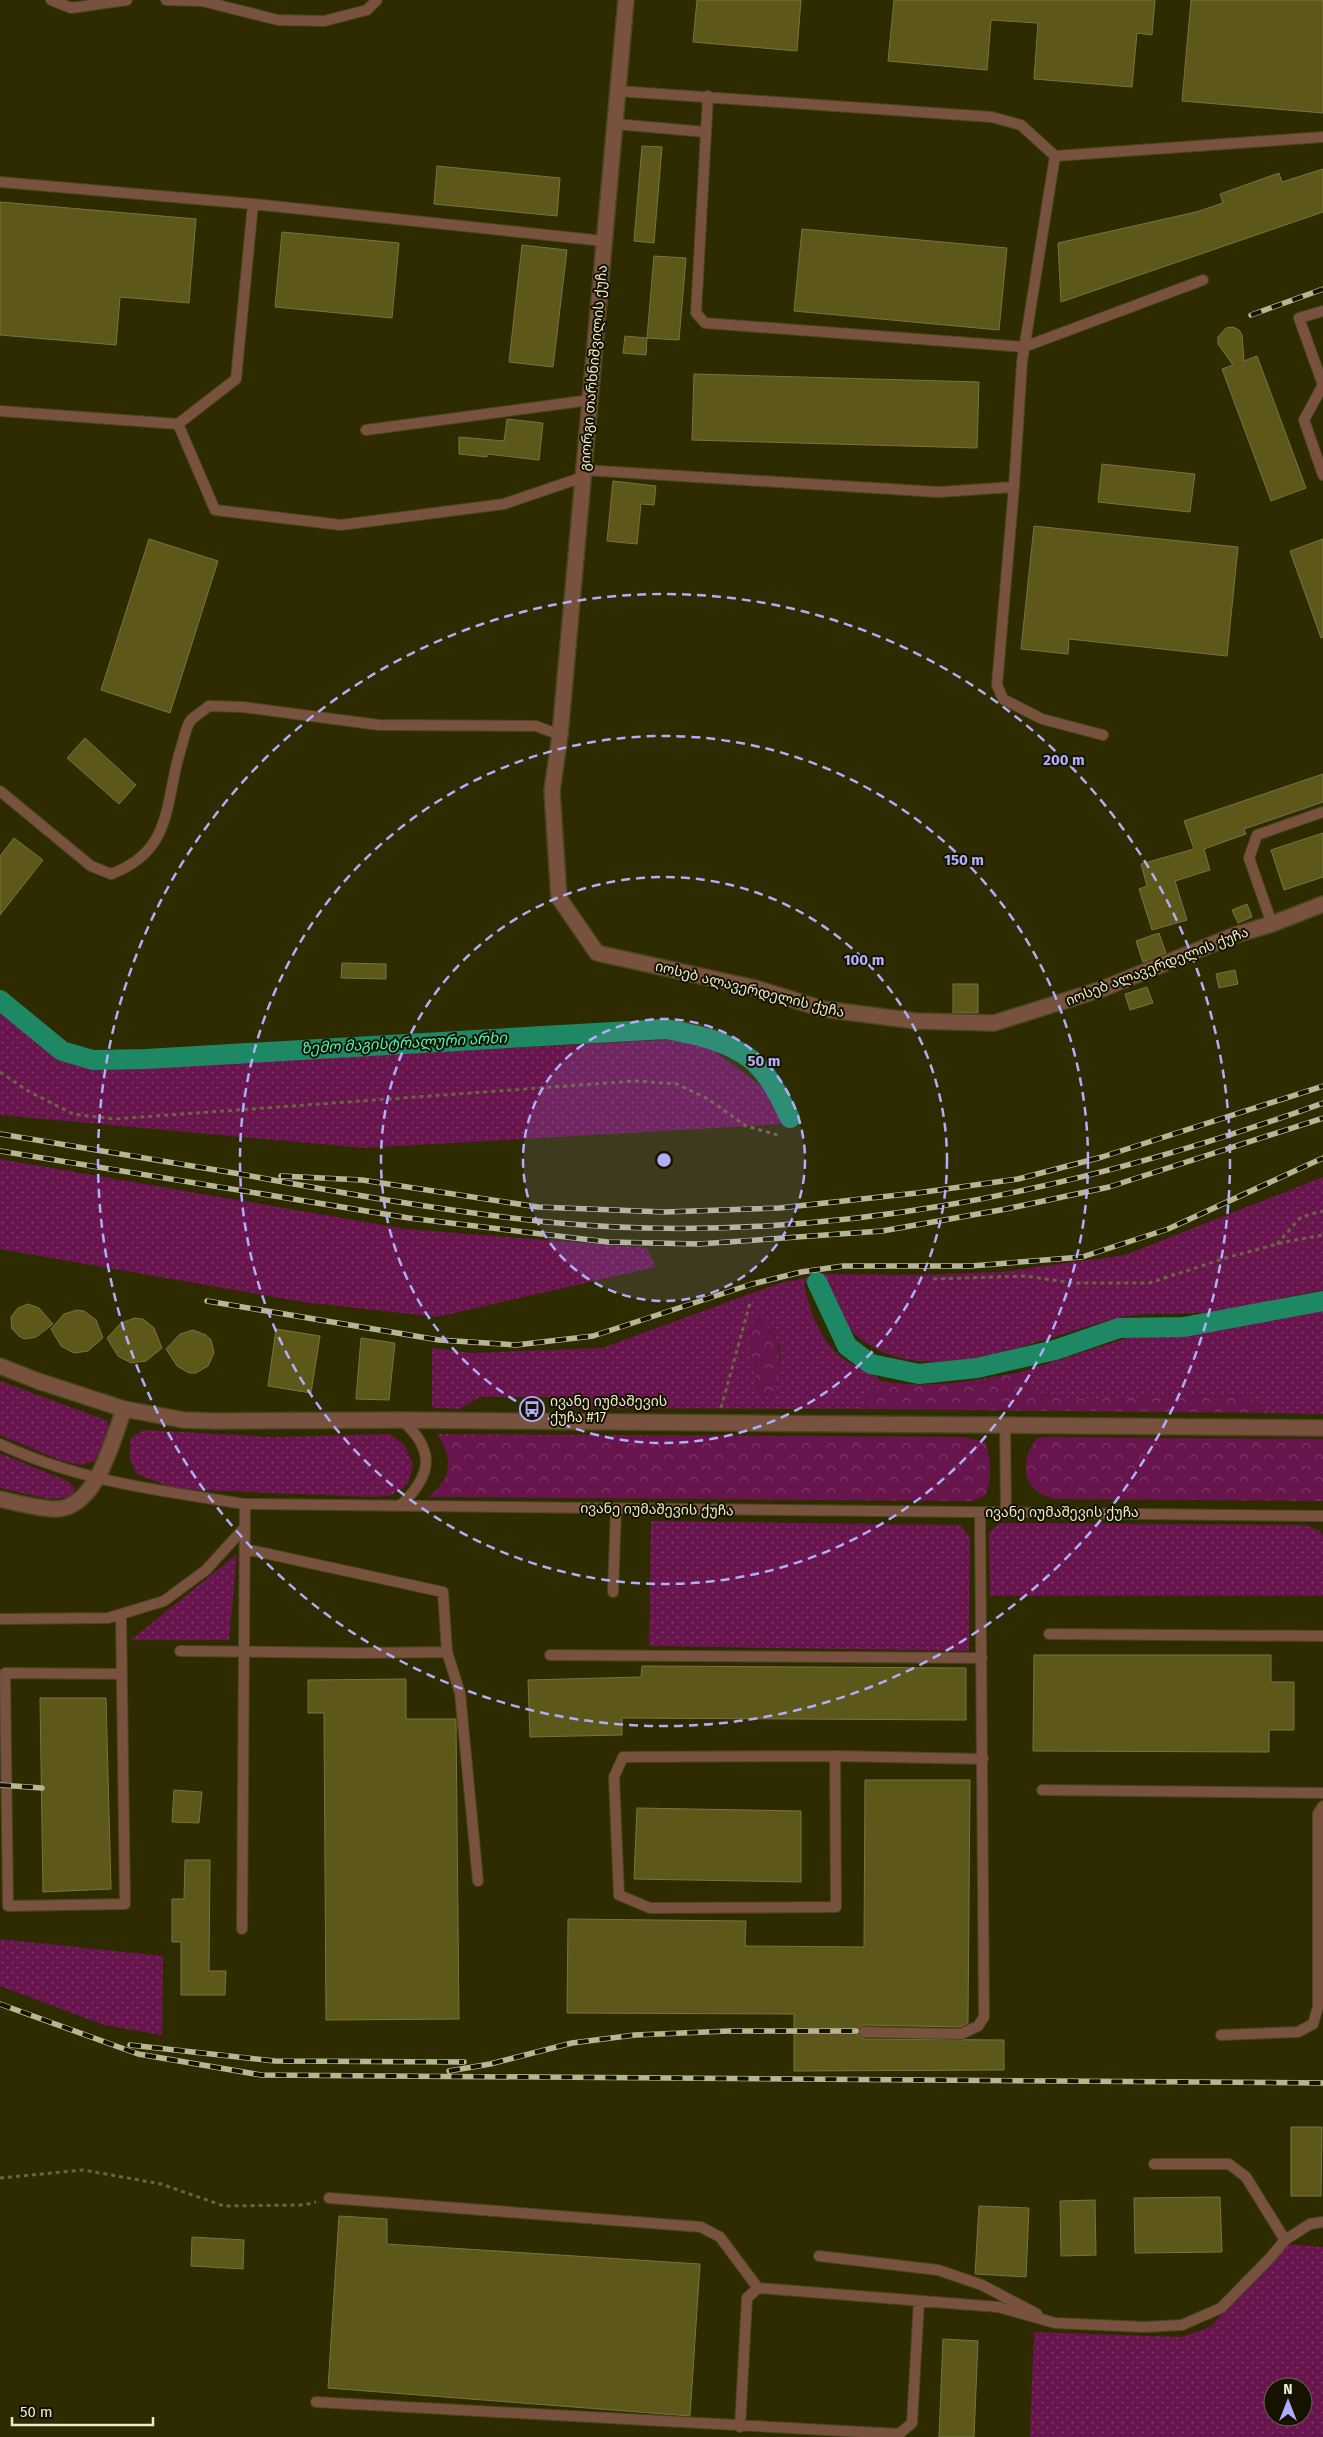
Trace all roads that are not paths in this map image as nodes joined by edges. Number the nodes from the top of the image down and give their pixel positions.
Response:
1 (51, 0) edge
2 (127, 0) edge
3 (166, 0) edge
4 (377, 0) edge
5 (623, 0) edge
6 (618, 91) junction
7 (708, 96) junction
8 (615, 124) junction
9 (706, 132) junction
10 (1323, 137) edge
11 (1055, 156) junction
12 (0, 182) edge
13 (253, 204) junction
14 (604, 242) junction
15 (1203, 280) dead end
16 (1323, 311) edge
17 (1024, 347) junction
18 (1323, 385) edge
19 (590, 400) junction
20 (0, 410) edge
21 (178, 424) junction
22 (366, 430) dead end
23 (583, 473) junction
24 (1323, 475) edge
25 (1014, 487) junction
26 (1103, 734) dead end
27 (560, 736) junction
28 (0, 791) edge
29 (1323, 812) edge
30 (1323, 904) edge
31 (1272, 924) junction
32 (0, 1366) edge
33 (124, 1409) junction
34 (402, 1420) junction
35 (1005, 1424) junction
36 (1323, 1428) edge
37 (0, 1444) edge
38 (98, 1479) junction
39 (0, 1499) edge
40 (245, 1504) junction
41 (401, 1505) junction
42 (616, 1509) junction
43 (1006, 1511) junction
44 (980, 1512) junction
45 (1323, 1516) edge
46 (245, 1528) junction
47 (245, 1549) junction
48 (613, 1592) dead end
49 (121, 1616) junction
50 (0, 1619) edge
51 (1049, 1634) dead end
52 (1323, 1636) edge
53 (180, 1651) dead end
54 (243, 1651) junction
55 (446, 1652) junction
56 (550, 1655) dead end
57 (982, 1658) junction
58 (122, 1674) junction
59 (835, 1756) junction
60 (983, 1759) junction
61 (1042, 1790) dead end
62 (1323, 1793) edge
63 (1323, 1806) edge
64 (478, 1881) dead end
65 (242, 1929) dead end
66 (864, 2032) dead end
67 (1221, 2035) dead end
68 (1154, 2164) dead end
69 (329, 2198) road end
70 (1323, 2222) edge
71 (1285, 2240) junction
72 (819, 2256) dead end
73 (758, 2288) junction
74 (919, 2301) junction
75 (1054, 2324) junction
76 (316, 2402) dead end
77 (740, 2427) junction

1 - 2 lane
3 - 4 lane
5 - 6 street, გიორგი თარხნიშვილის ქუჩა
6 - 7 lane
6 - 8 street, გიორგი თარხნიშვილის ქუჩა
7 - 9 lane
7 - 11 lane
8 - 9 lane
8 - 14 street, გიორგი თარხნიშვილის ქუჩა
9 - 17 lane
10 - 11 lane
11 - 17 lane
12 - 13 lane
13 - 14 lane
13 - 21 lane
14 - 19 street, გიორგი თარხნიშვილის ქუჩა
15 - 17 lane
16 - 18 lane
17 - 25 lane
18 - 24 lane
19 - 22 lane
19 - 23 street, გიორგი თარხნიშვილის ქუჩა
20 - 21 lane
21 - 23 lane
23 - 25 lane
23 - 27 street, გიორგი თარხნიშვილის ქუჩა
25 - 26 lane
27 - 28 lane
27 - 31 street, იოსებ ალავერდელის ქუჩა
29 - 31 lane
30 - 31 street, იოსებ ალავერდელის ქუჩა
32 - 33 street
33 - 34 street
33 - 38 street
34 - 35 street
34 - 41 lane
35 - 36 street
35 - 43 lane
37 - 38 lane, ივანე იუმაშევის ქუჩა
38 - 39 street
38 - 40 lane, ივანე იუმაშევის ქუჩა
40 - 41 lane, ივანე იუმაშევის ქუჩა
40 - 46 lane
41 - 42 lane, ივანე იუმაშევის ქუჩა
42 - 44 lane, ივანე იუმაშევის ქუჩა
42 - 48 lane
43 - 44 lane, ივანე იუმაშევის ქუჩა
43 - 45 lane, ივანე იუმაშევის ქუჩა
44 - 57 lane
46 - 47 lane
46 - 49 lane
47 - 54 lane
47 - 55 lane
49 - 50 lane
49 - 58 lane
51 - 52 lane
53 - 54 lane
54 - 55 lane
54 - 65 lane
55 - 64 lane
56 - 57 lane
57 - 60 lane
58 - 58 lane
59 - 59 lane
59 - 60 lane
60 - 66 lane
61 - 62 lane
63 - 67 lane
68 - 71 lane
69 - 73 lane
70 - 71 lane
71 - 75 lane
72 - 75 lane
73 - 74 lane
73 - 77 lane
74 - 75 lane
74 - 77 lane
76 - 77 lane

